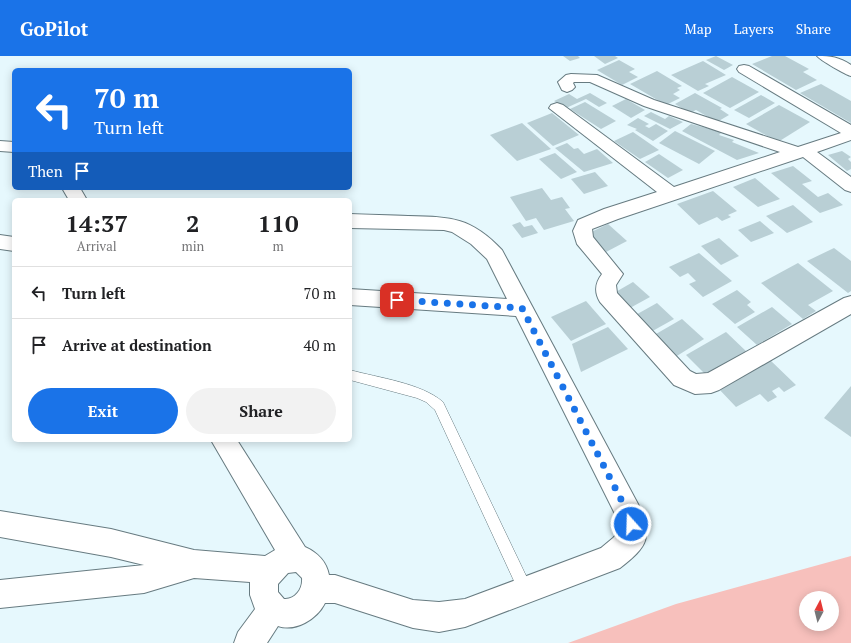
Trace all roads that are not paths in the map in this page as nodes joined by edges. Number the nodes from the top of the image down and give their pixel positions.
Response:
1 (824, 56) edge
2 (744, 69) dead end
3 (851, 72) edge
4 (567, 87) dead end
5 (557, 108) dead end
6 (851, 132) edge
7 (851, 135) edge
8 (802, 152) junction
9 (851, 186) edge
10 (671, 194) junction
11 (352, 221) edge
12 (0, 242) edge
13 (12, 244) edge
14 (352, 297) edge
15 (851, 304) edge
16 (522, 308) junction
17 (352, 376) edge
18 (224, 442) edge
19 (0, 524) edge
20 (296, 558) junction
21 (194, 564) junction
22 (270, 570) junction
23 (317, 588) junction
24 (525, 589) junction
25 (0, 594) edge
26 (272, 610) junction
27 (249, 643) edge

1 - 3 street
2 - 6 street
4 - 8 street
5 - 10 street
7 - 8 street
8 - 9 street
8 - 10 street
10 - 15 street
11 - 16 street
12 - 13 street
14 - 16 street
16 - 24 street
17 - 24 lane
18 - 20 street
19 - 21 street
20 - 22 street
20 - 23 street
21 - 22 street
21 - 25 street
22 - 26 street
23 - 24 street
23 - 26 street
26 - 27 street

